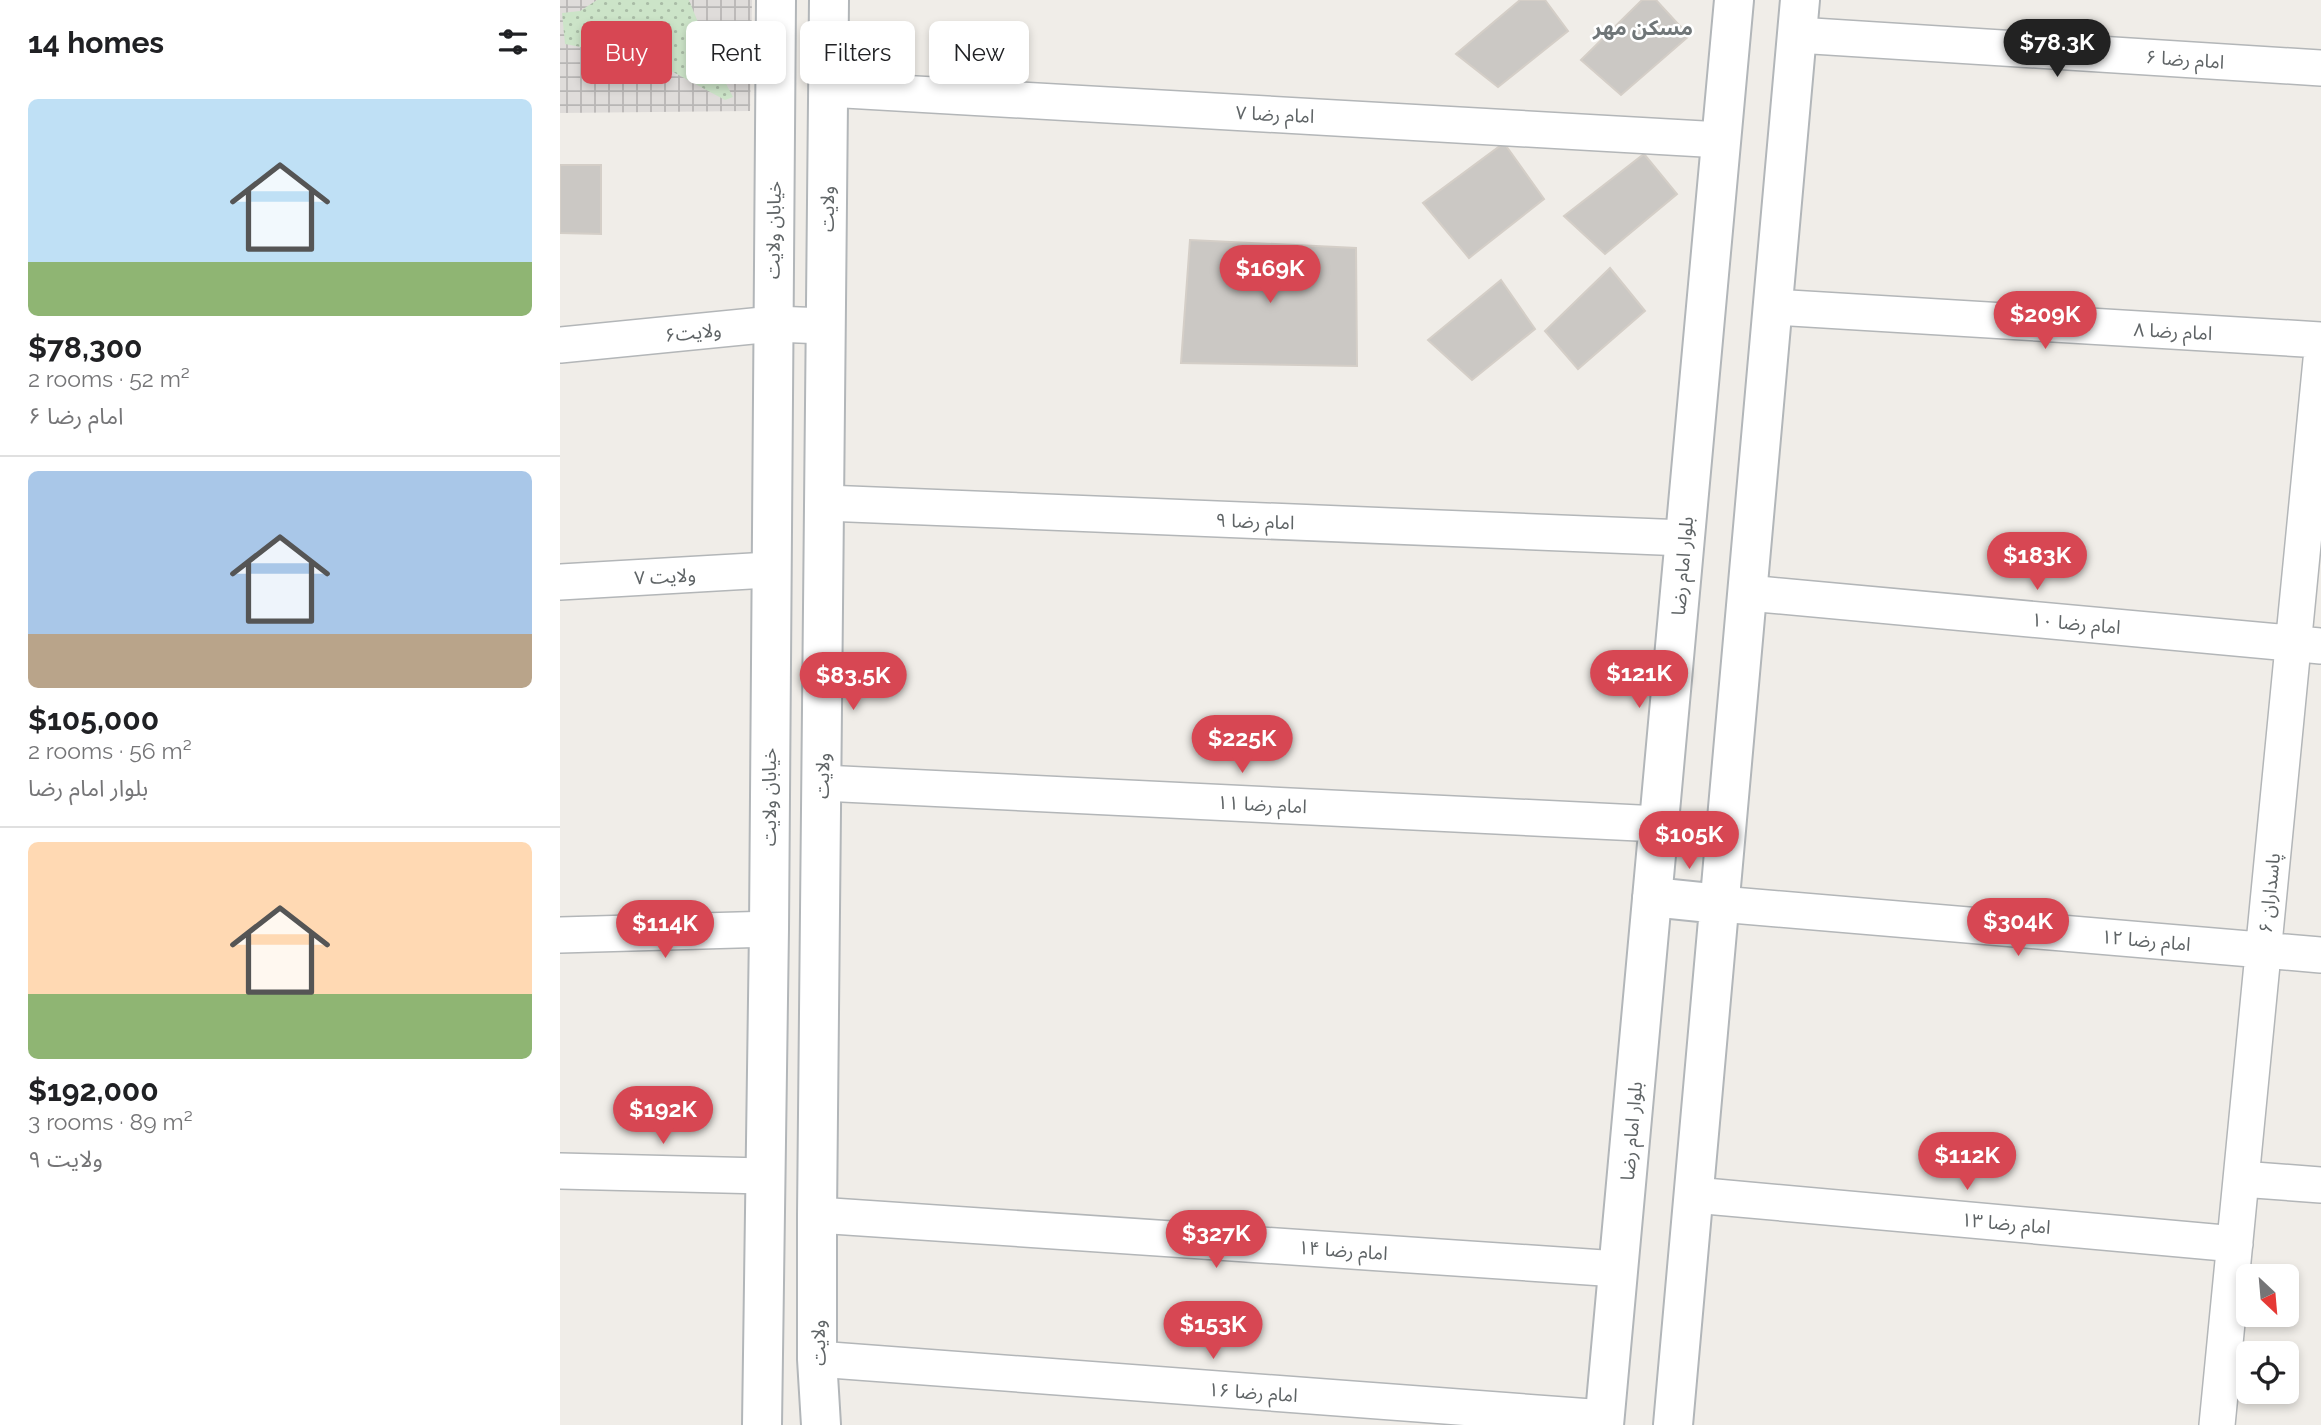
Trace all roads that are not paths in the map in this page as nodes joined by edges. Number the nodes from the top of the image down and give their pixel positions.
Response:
1 (776, 0) edge
2 (829, 0) edge
3 (1734, 0) edge
4 (1799, 18) edge
5 (2321, 68) edge
6 (828, 89) junction
7 (1721, 140) junction
8 (1773, 307) junction
9 (773, 324) junction
10 (827, 326) junction
11 (2321, 340) edge
12 (560, 345) edge
13 (2321, 360) edge
14 (825, 503) junction
15 (1685, 538) junction
16 (770, 570) junction
17 (560, 582) edge
18 (1748, 593) junction
19 (2307, 644) edge
20 (822, 783) junction
21 (1659, 824) junction
22 (1652, 897) junction
23 (1720, 904) junction
24 (769, 929) junction
25 (560, 935) edge
26 (2264, 950) junction
27 (2321, 955) edge
28 (560, 1171) edge
29 (764, 1176) junction
30 (2241, 1179) junction
31 (2321, 1185) edge
32 (1694, 1195) junction
33 (817, 1215) junction
34 (2235, 1244) junction
35 (1618, 1269) junction
36 (817, 1359) junction
37 (1604, 1422) edge
38 (762, 1425) edge
39 (821, 1425) edge
40 (1673, 1425) edge
41 (2217, 1425) edge

1 - 9 street, خیابان ولایت
2 - 6 street, ولایت
3 - 7 street, بلوار امام رضا
4 - 5 street, امام رضا ۶
4 - 8 street
6 - 7 street, امام رضا ۷
6 - 10 street, ولایت
7 - 15 street, بلوار امام رضا
8 - 11 street, امام رضا ۸
8 - 18 street
9 - 10 street, ولایت۶
9 - 12 street, ولایت۶
9 - 16 street, خیابان ولایت
10 - 14 street, ولایت
13 - 19 street, پاسداران ۶
14 - 15 street, امام رضا ۹
14 - 20 street, ولایت
15 - 21 street, بلوار امام رضا
16 - 17 street, ولایت ۷
16 - 24 street, خیابان ولایت
18 - 19 street, امام رضا ۱۰
18 - 23 street
19 - 26 street, پاسداران ۶
20 - 21 street, امام رضا ۱۱
20 - 33 street, ولایت
21 - 22 street, بلوار امام رضا
22 - 23 street
22 - 35 street, بلوار امام رضا
23 - 26 street, امام رضا ۱۲
23 - 32 street
24 - 25 street
24 - 29 street, خیابان ولایت
26 - 27 street, امام رضا ۱۲
26 - 30 street, پاسداران ۶
28 - 29 street
29 - 38 street, خیابان ولایت
30 - 31 street
30 - 34 street, پاسداران ۶
32 - 34 street, امام رضا ۱۳
32 - 40 street
33 - 35 street, امام رضا ۱۴
33 - 36 street, ولایت
34 - 41 street, پاسداران ۶
35 - 37 street, بلوار امام رضا
36 - 37 street, امام رضا ۱۶
36 - 39 street, ولایت

